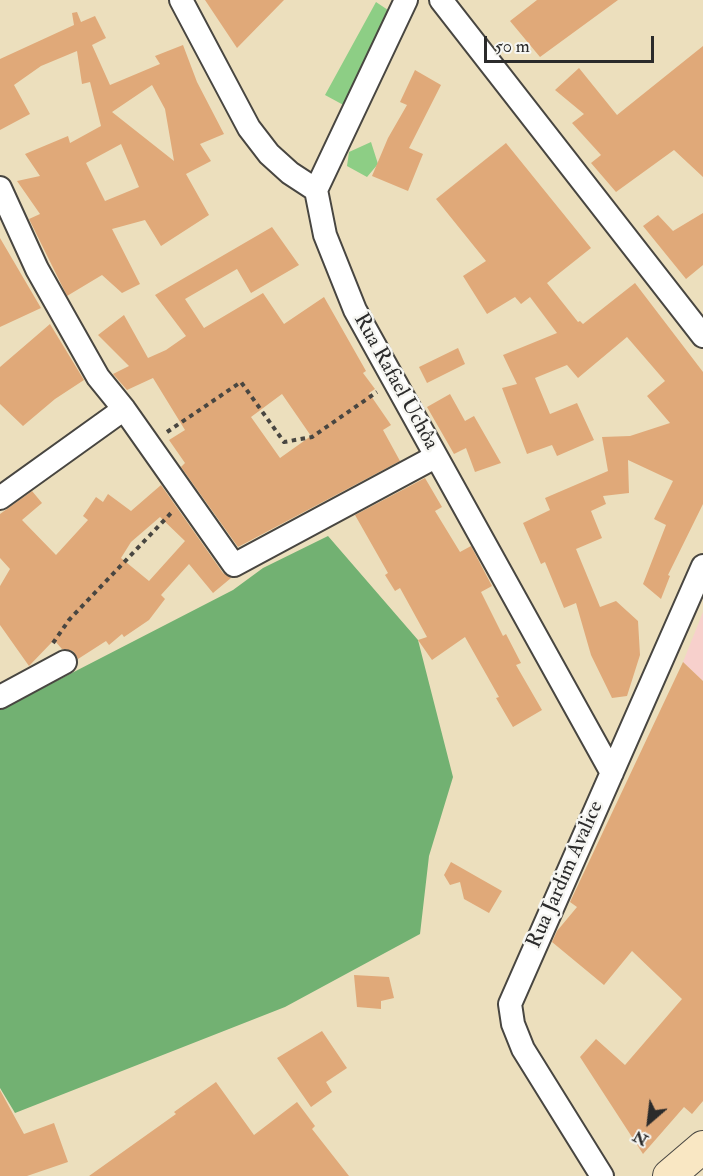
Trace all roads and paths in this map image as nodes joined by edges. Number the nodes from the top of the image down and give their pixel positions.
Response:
1 (180, 0) edge
2 (406, 0) edge
3 (441, 0) edge
4 (0, 188) edge
5 (316, 190) junction
6 (703, 336) edge
7 (388, 371) junction
8 (124, 409) junction
9 (148, 445) junction
10 (435, 457) junction
11 (0, 498) edge
12 (186, 498) junction
13 (703, 566) edge
14 (57, 654) joint
15 (0, 697) edge
16 (612, 773) junction
17 (703, 1147) edge
18 (602, 1176) edge
19 (669, 1176) edge

1 - 5 street
2 - 5 street
3 - 6 street
4 - 8 street
5 - 7 street, Rua Rafael Uchôa
7 - 9 path
7 - 10 street, Rua Rafael Uchôa
8 - 9 street
8 - 11 street
9 - 12 street
10 - 12 street
10 - 16 street, Rua Rafael Uchôa
12 - 14 path
13 - 16 street, Rua Jardim Avalice
14 - 15 street
16 - 18 street, Rua Jardim Avalice
17 - 19 main road

